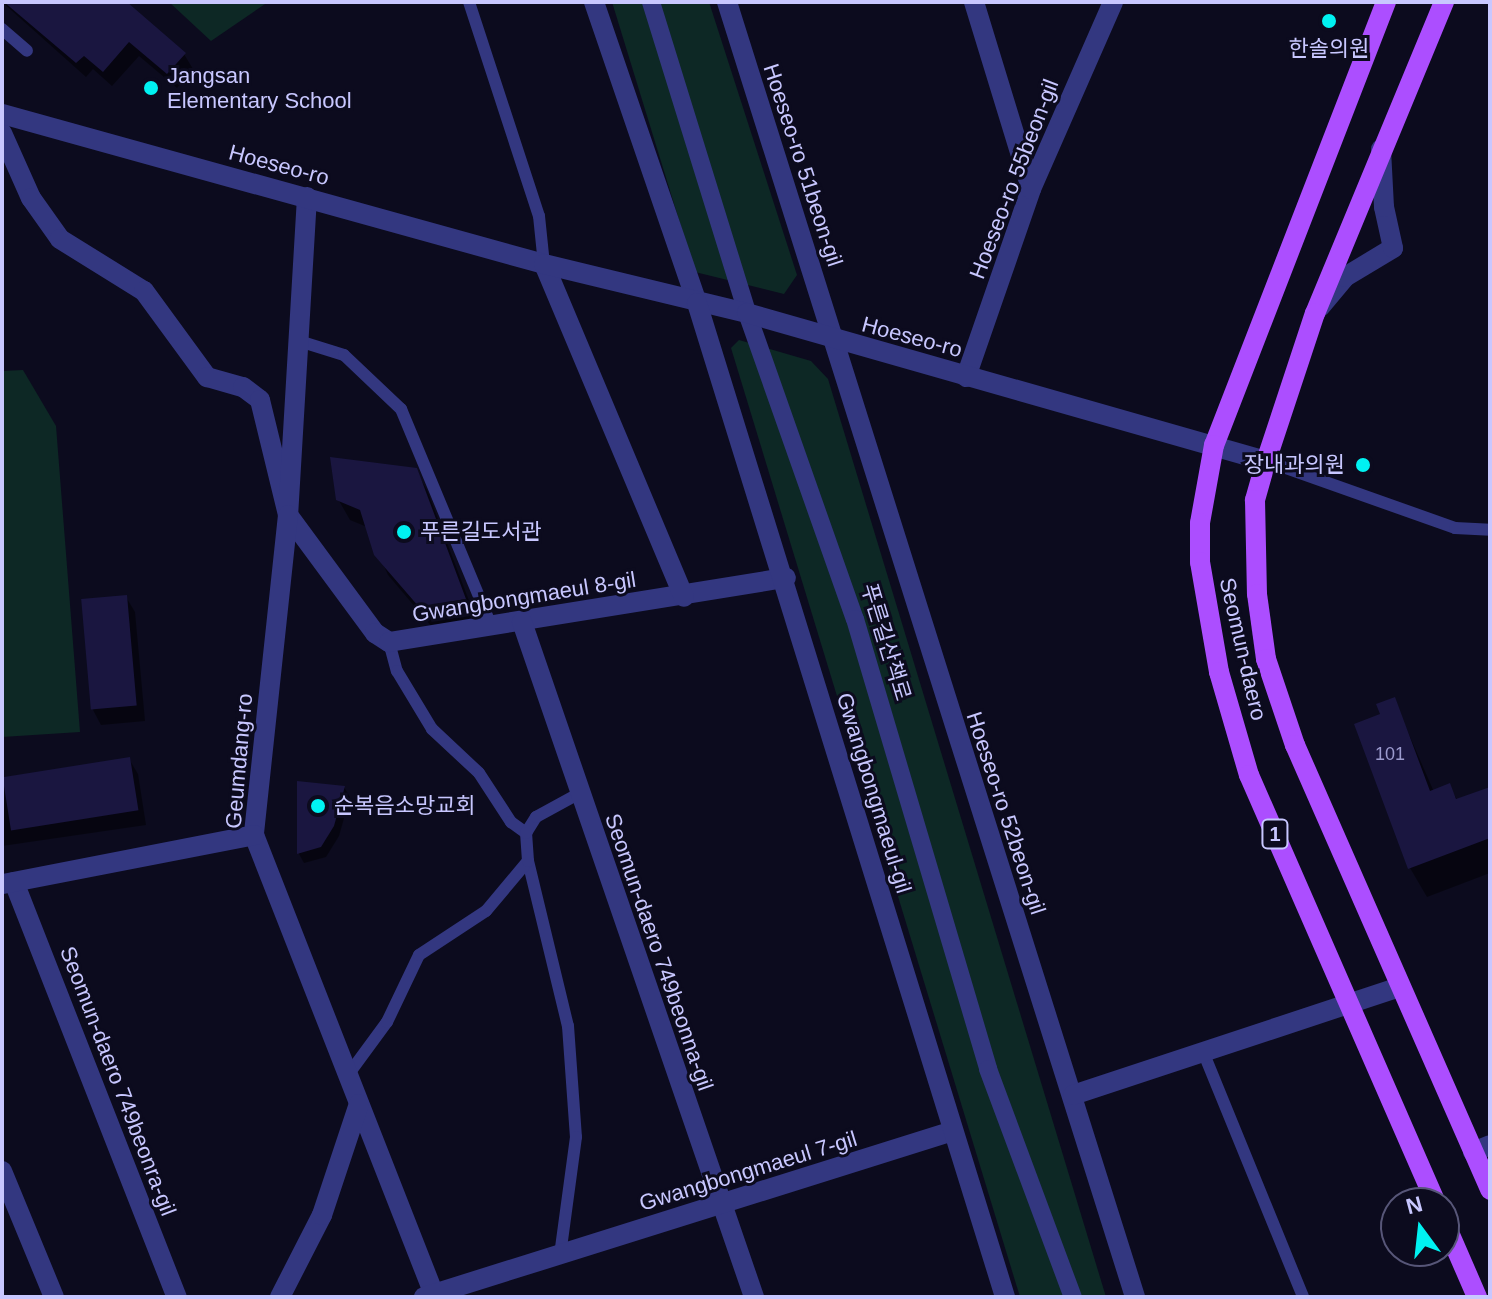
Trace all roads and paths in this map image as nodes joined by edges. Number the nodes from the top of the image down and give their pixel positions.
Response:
1 (469, 2) edge
2 (594, 2) edge
3 (651, 2) edge
4 (727, 2) edge
5 (974, 2) edge
6 (1113, 2) edge
7 (1386, 2) edge
8 (1444, 2) edge
9 (3, 32) edge
10 (27, 51) dead end
11 (2, 114) edge
12 (2, 133) edge
13 (1381, 148) junction
14 (1031, 189) junction
15 (307, 197) junction
16 (544, 264) junction
17 (697, 303) junction
18 (747, 313) junction
19 (1315, 313) junction
20 (299, 341) junction
21 (837, 342) junction
22 (966, 377) junction
23 (1214, 445) junction
24 (1266, 461) junction
25 (288, 515) junction
26 (1490, 530) edge
27 (786, 578) junction
28 (684, 597) junction
29 (522, 622) junction
30 (491, 625) junction
31 (382, 637) junction
32 (580, 793) junction
33 (526, 833) junction
34 (254, 835) junction
35 (528, 861) junction
36 (8, 883) edge
37 (1400, 987) junction
38 (1348, 1004) junction
39 (1204, 1054) junction
40 (348, 1075) junction
41 (1073, 1095) junction
42 (359, 1104) junction
43 (950, 1132) junction
44 (1481, 1148) edge
45 (2, 1171) edge
46 (1429, 1187) edge
47 (1490, 1190) edge
48 (720, 1205) junction
49 (560, 1255) junction
50 (1460, 1258) edge
51 (431, 1296) edge
52 (54, 1297) edge
53 (177, 1297) edge
54 (280, 1297) edge
55 (754, 1297) edge
56 (1005, 1297) edge
57 (1073, 1297) edge
58 (1135, 1297) edge
59 (1303, 1297) edge
60 (1477, 1297) edge

1 - 16 lane
2 - 17 street, Gwangbongmaeul-gil
3 - 18 street, 푸른길산책로
4 - 21 street, Hoeseo-ro 51beon-gil
5 - 14 street
6 - 14 street, Hoeseo-ro 55beon-gil
7 - 23 main road, Seomun-daero / 1
8 - 13 main road, Seomun-daero
9 - 10 lane
11 - 15 street, Hoeseo-ro
12 - 25 street
13 - 19 main road, Seomun-daero
13 - 19 street
14 - 22 street, Hoeseo-ro 55beon-gil
15 - 16 street, Hoeseo-ro
15 - 20 street, Geumdang-ro
16 - 17 street, Hoeseo-ro
16 - 28 street
17 - 18 street, Hoeseo-ro
17 - 27 street, Gwangbongmaeul-gil
18 - 21 street, Hoeseo-ro
18 - 57 street, 푸른길산책로
19 - 24 main road, Seomun-daero
20 - 25 street, Geumdang-ro
20 - 30 lane
21 - 22 street, Hoeseo-ro
21 - 41 street, Hoeseo-ro 52beon-gil
22 - 23 street, Hoeseo-ro
23 - 24 street, Hoeseo-ro
23 - 38 main road, Seomun-daero / 1
24 - 26 lane
24 - 37 main road, Seomun-daero
25 - 31 street
25 - 34 street, Geumdang-ro
27 - 28 street, Gwangbongmaeul 8-gil
27 - 43 street, Gwangbongmaeul-gil
28 - 29 street, Gwangbongmaeul 8-gil
29 - 30 street, Gwangbongmaeul 8-gil
29 - 32 street, Seomun-daero 749beonna-gil
30 - 31 street, Gwangbongmaeul 8-gil
31 - 33 lane
32 - 33 lane
32 - 48 street, Seomun-daero 749beonna-gil
33 - 35 lane
34 - 36 street
34 - 40 street, Geumdang-ro
35 - 40 lane
35 - 49 lane
36 - 53 street, Seomun-daero 749beonra-gil
37 - 38 street
37 - 44 main road, Seomun-daero
38 - 39 street
38 - 46 main road, Seomun-daero / 1
39 - 41 street
39 - 59 lane
40 - 42 street, Geumdang-ro
41 - 58 street, Hoeseo-ro 52beon-gil
42 - 51 street, Geumdang-ro
42 - 54 street
43 - 48 street, Gwangbongmaeul 7-gil
43 - 56 street, Gwangbongmaeul-gil
44 - 47 main road, Seomun-daero
45 - 52 street
48 - 49 street, Gwangbongmaeul 7-gil
48 - 55 street, Seomun-daero 749beonna-gil
49 - 51 street, Gwangbongmaeul 7-gil
50 - 60 main road

